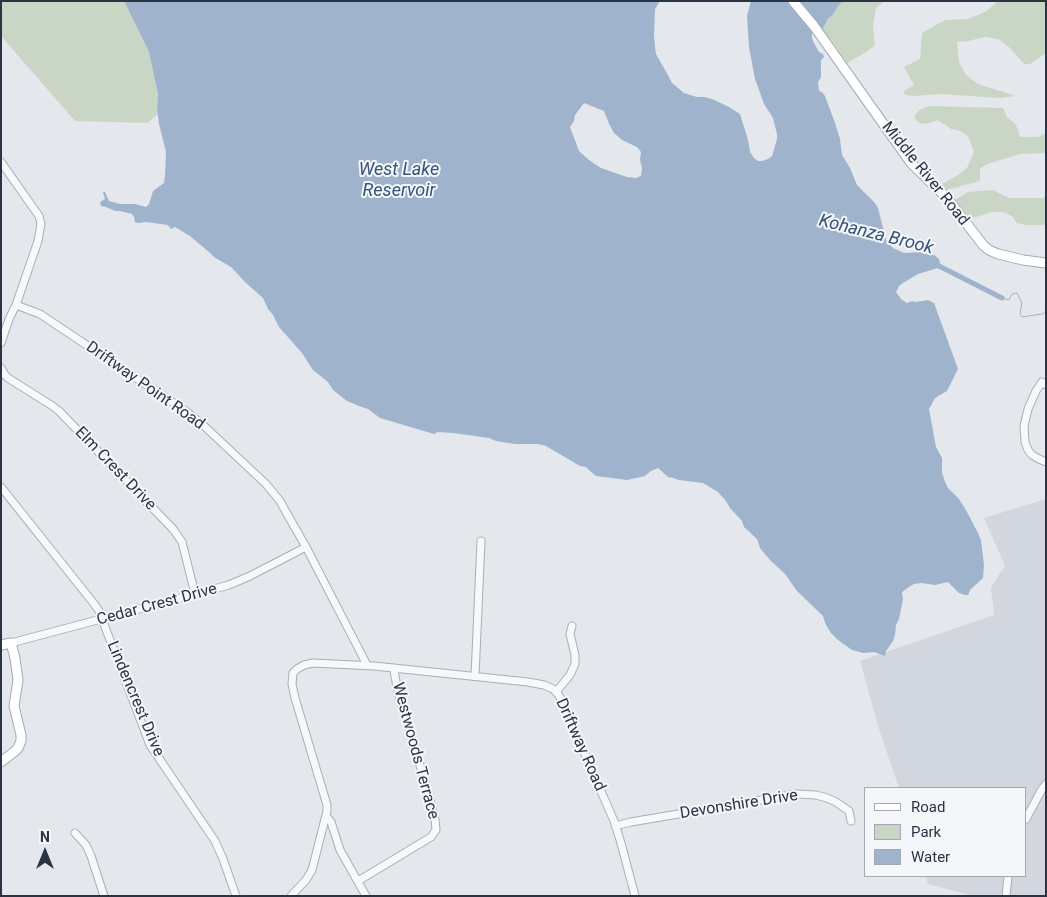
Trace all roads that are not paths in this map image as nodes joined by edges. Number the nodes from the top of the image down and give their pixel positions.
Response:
1 (793, 1) edge
2 (1, 162) edge
3 (1046, 263) edge
4 (16, 305) junction
5 (1, 343) edge
6 (1, 368) edge
7 (1045, 382) edge
8 (1046, 462) edge
9 (1, 487) edge
10 (480, 542) dead end
11 (306, 547) junction
12 (195, 594) junction
13 (103, 619) junction
14 (572, 626) dead end
15 (11, 643) junction
16 (1, 645) edge
17 (367, 665) junction
18 (394, 668) junction
19 (475, 676) junction
20 (556, 692) junction
21 (1, 762) edge
22 (1046, 784) edge
23 (326, 816) junction
24 (1027, 817) edge
25 (851, 821) dead end
26 (615, 826) junction
27 (75, 833) dead end
28 (1008, 877) edge
29 (358, 882) junction
30 (104, 896) edge
31 (236, 896) edge
32 (291, 896) edge
33 (366, 896) edge
34 (635, 896) edge
35 (1006, 896) edge

1 - 3 main road, Middle River Road
2 - 4 street
4 - 5 street
4 - 11 street, Driftway Point Road
6 - 12 street, Elm Crest Drive
7 - 8 street
9 - 13 street, Lindencrest Drive
10 - 19 street
11 - 12 street, Cedar Crest Drive
11 - 17 street, Driftway Point Road
12 - 13 street, Cedar Crest Drive
13 - 15 street, Cedar Crest Drive
13 - 31 street, Lindencrest Drive
14 - 20 street
15 - 16 main road, Cedar Crest Drive
15 - 21 main road
17 - 18 street, Driftway Road
17 - 23 street, Driftway Road
18 - 19 street, Driftway Road
18 - 29 street, Westwoods Terrace
19 - 20 street, Driftway Road
20 - 26 street, Driftway Road
22 - 24 street
23 - 29 street
23 - 32 street
25 - 26 street, Devonshire Drive
26 - 34 street, Driftway Road
27 - 30 street
28 - 35 street
29 - 33 street

